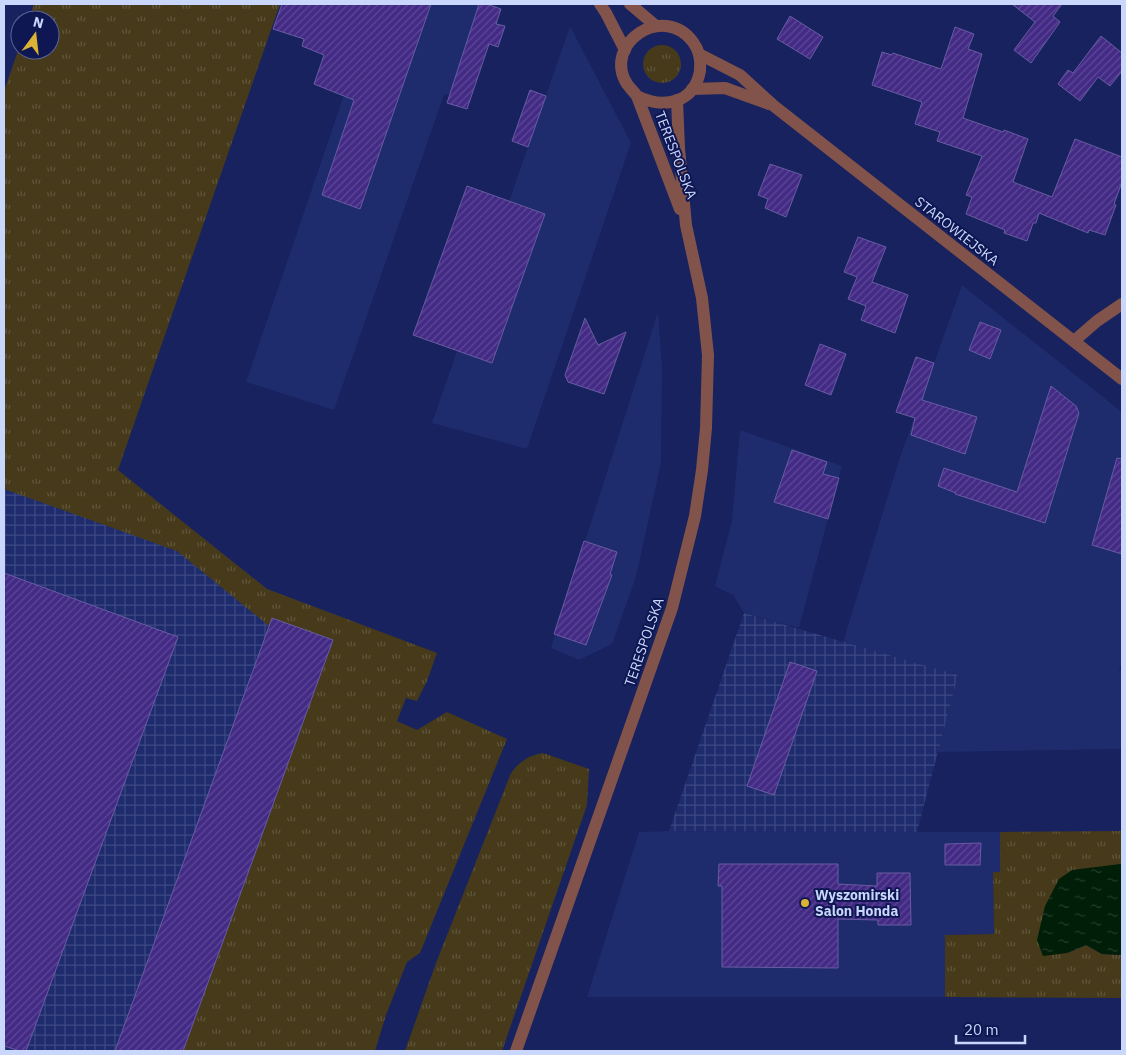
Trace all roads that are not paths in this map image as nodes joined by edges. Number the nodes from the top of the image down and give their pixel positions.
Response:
1 (600, 4) edge
2 (630, 4) edge
3 (656, 26) junction
4 (625, 50) junction
5 (699, 54) junction
6 (692, 89) junction
7 (637, 96) junction
8 (677, 100) junction
9 (774, 106) junction
10 (686, 225) junction
11 (1122, 304) edge
12 (1074, 341) junction
13 (1122, 379) edge
14 (516, 1051) edge

1 - 4 street
2 - 3 street
3 - 4 street
3 - 5 street
4 - 7 street
5 - 6 street
5 - 9 street, STAROWIEJSKA
6 - 8 street
6 - 9 street, STAROWIEJSKA
7 - 8 street
7 - 10 street, TERESPOLSKA
8 - 10 street, TERESPOLSKA
9 - 12 street, STAROWIEJSKA
10 - 14 street, TERESPOLSKA
11 - 12 street
12 - 13 street, STAROWIEJSKA

